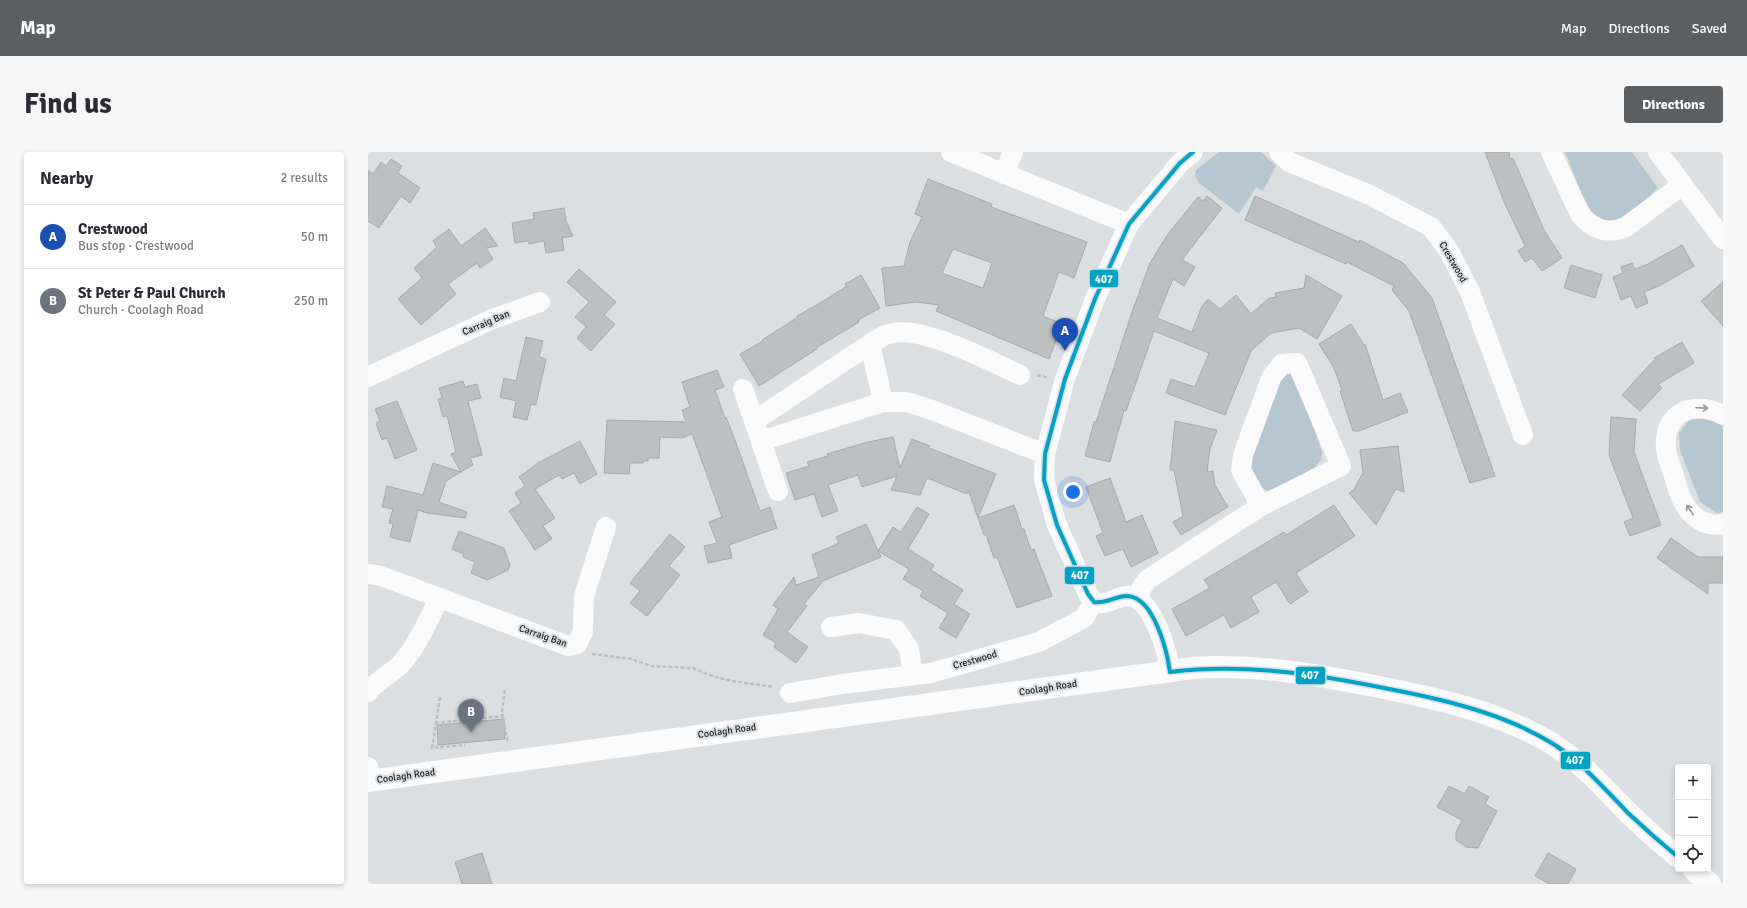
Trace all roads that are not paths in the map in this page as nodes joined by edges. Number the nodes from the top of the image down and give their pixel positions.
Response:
1 (951, 152) edge
2 (1013, 152) edge
3 (1193, 152) edge
4 (1279, 152) edge
5 (1551, 152) edge
6 (1658, 152) edge
7 (1004, 174) junction
8 (1682, 186) junction
9 (1129, 224) junction
10 (1723, 239) edge
11 (540, 302) dead end
12 (870, 344) junction
13 (1020, 375) dead end
14 (368, 377) edge
15 (743, 389) dead end
16 (883, 402) junction
17 (1723, 414) edge
18 (754, 421) junction
19 (1523, 435) dead end
20 (761, 441) junction
21 (1045, 454) junction
22 (778, 491) dead end
23 (1261, 506) junction
24 (1723, 524) edge
25 (606, 527) dead end
26 (368, 574) edge
27 (1138, 598) junction
28 (439, 599) junction
29 (1094, 602) junction
30 (831, 626) dead end
31 (1170, 672) junction
32 (913, 675) junction
33 (368, 692) edge
34 (790, 693) road end
35 (369, 776) edge
36 (1675, 854) edge
37 (1696, 872) edge
38 (1710, 884) edge

1 - 7 street
2 - 7 street
3 - 9 street
4 - 19 street, Crestwood
5 - 8 street
6 - 8 street
7 - 9 street
8 - 10 street
9 - 21 street
11 - 14 street, Carraig Ban
12 - 13 street
12 - 16 street
12 - 18 street
15 - 18 street
16 - 20 street
16 - 21 street
24 -> 17 street
18 - 20 street
20 - 22 street
21 - 29 street
23 - 23 street
23 - 27 street
25 - 28 street, Carraig Ban
26 - 28 street, Carraig Ban
27 - 29 street
27 - 31 street
28 - 33 street
29 - 32 street, Crestwood
30 - 32 street
31 - 35 street, Coolagh Road
31 - 36 street, Coolagh Road
32 - 34 street, Crestwood
37 - 38 street

